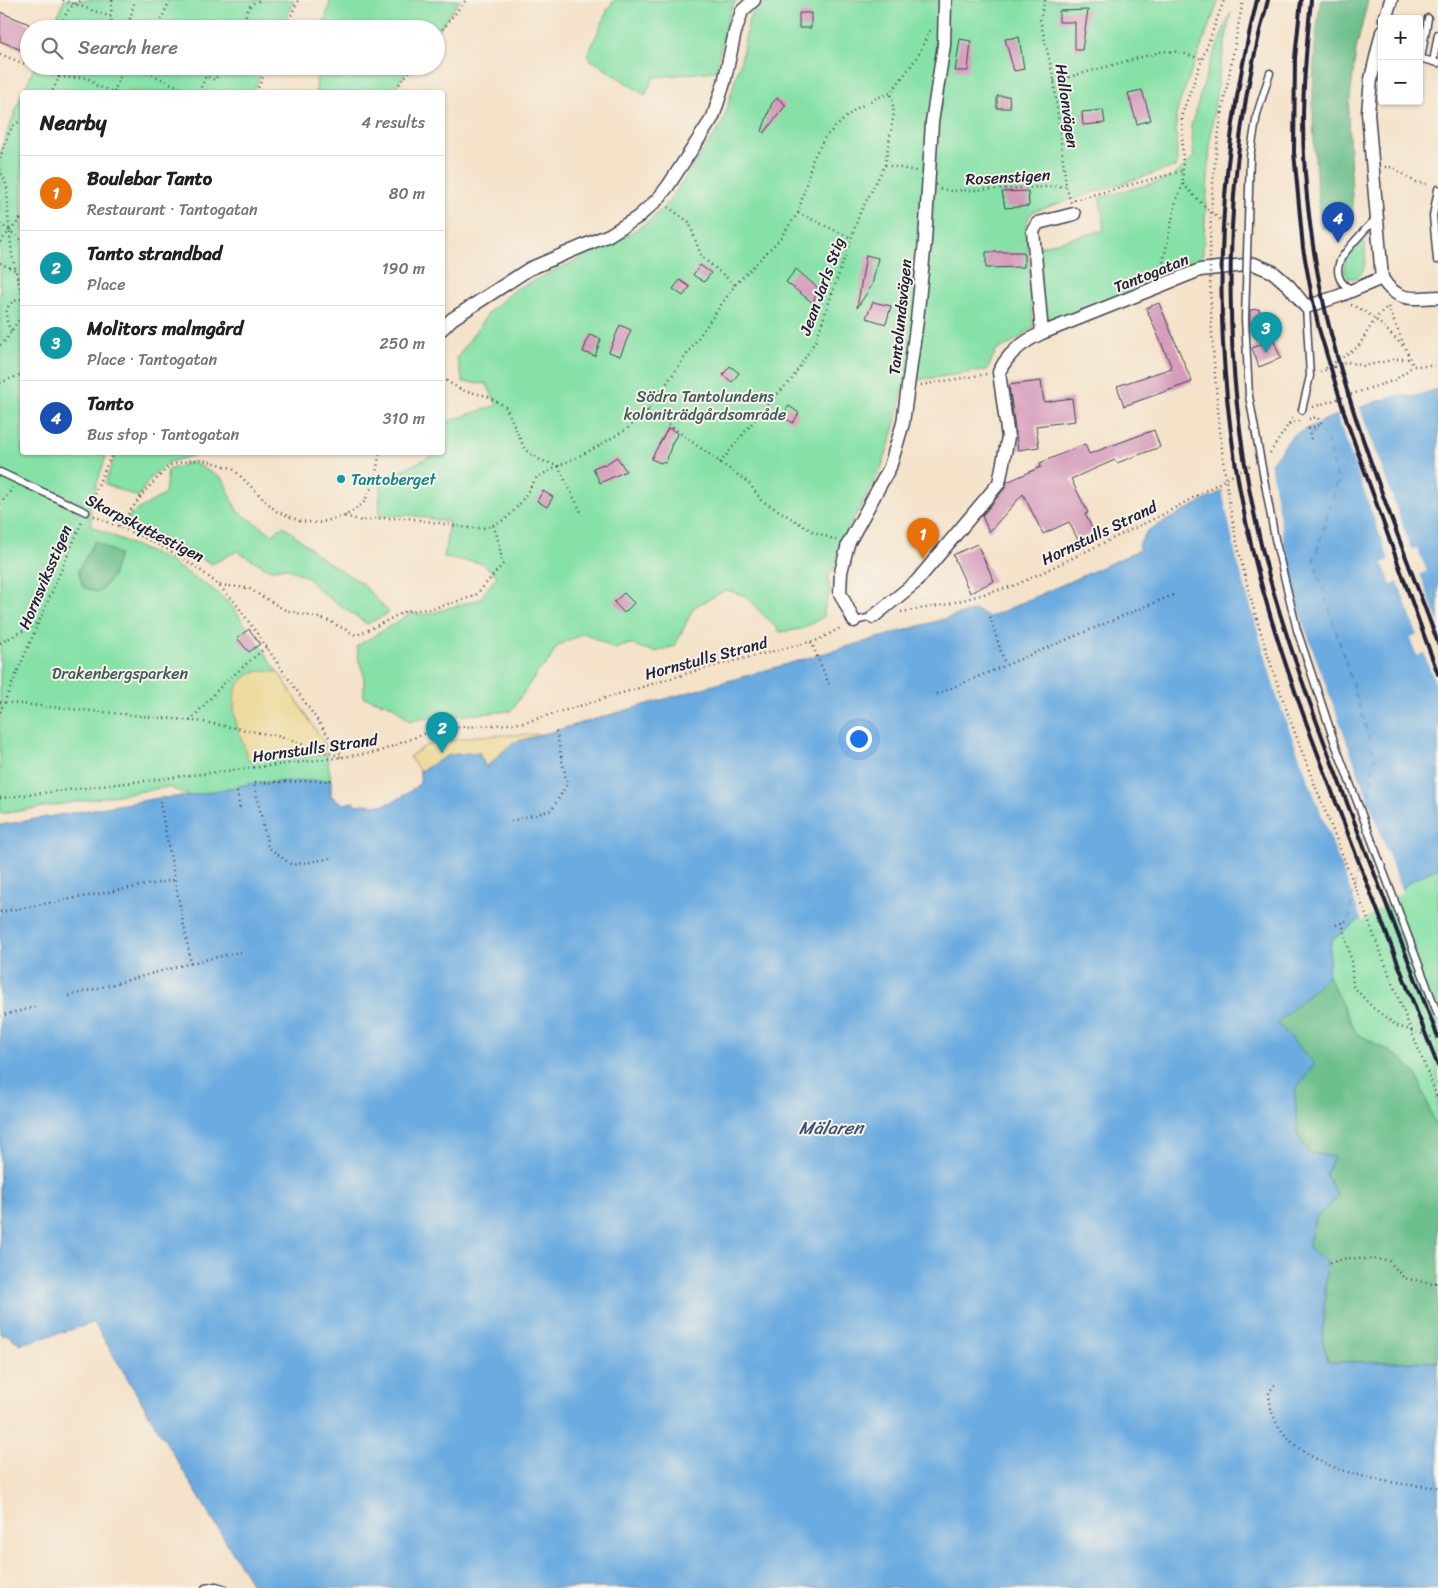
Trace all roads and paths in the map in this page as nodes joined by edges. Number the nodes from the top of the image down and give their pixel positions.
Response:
1 (63, 0) edge
2 (83, 0) edge
3 (112, 0) edge
4 (135, 0) edge
5 (170, 0) edge
6 (261, 0) edge
7 (298, 0) edge
8 (466, 0) edge
9 (754, 0) edge
10 (945, 0) edge
11 (1045, 0) edge
12 (1224, 0) edge
13 (1244, 0) edge
14 (1391, 0) edge
15 (72, 4) junction
16 (1386, 15) edge
17 (110, 17) junction
18 (1428, 18) dead end
19 (64, 20) edge
20 (111, 20) edge
21 (130, 20) edge
22 (161, 20) edge
23 (243, 20) edge
24 (289, 20) edge
25 (445, 25) edge
26 (930, 29) dead end
27 (1438, 34) edge
28 (1423, 44) edge
29 (1378, 53) edge
30 (0, 54) edge
31 (1202, 59) junction
32 (1423, 60) edge
33 (20, 62) edge
34 (1436, 62) edge
35 (1270, 73) dead end
36 (53, 75) edge
37 (120, 75) edge
38 (153, 75) edge
39 (218, 75) edge
40 (264, 75) edge
41 (407, 75) edge
42 (59, 77) junction
43 (1054, 81) junction
44 (53, 90) edge
45 (108, 90) edge
46 (115, 90) edge
47 (185, 90) edge
48 (200, 90) edge
49 (257, 90) edge
50 (396, 90) edge
51 (891, 92) junction
52 (1222, 113) dead end
53 (20, 122) edge
54 (0, 158) edge
55 (885, 166) junction
56 (1386, 167) dead end
57 (0, 169) edge
58 (921, 171) dead end
59 (1182, 171) junction
60 (1183, 184) junction
61 (1429, 185) dead end
62 (1066, 186) junction
63 (1438, 189) edge
64 (951, 191) dead end
65 (1070, 201) junction
66 (668, 208) dead end
67 (798, 213) junction
68 (1074, 214) joint
69 (1377, 217) junction
70 (20, 219) edge
71 (0, 224) edge
72 (9, 231) junction
73 (851, 238) junction
74 (1243, 238) dead end
75 (20, 239) edge
76 (0, 242) edge
77 (1437, 260) dead end
78 (0, 263) edge
79 (15, 270) junction
80 (1382, 278) junction
81 (735, 285) junction
82 (1166, 285) junction
83 (20, 289) edge
84 (1356, 289) junction
85 (1395, 294) junction
86 (1438, 297) edge
87 (20, 298) edge
88 (1331, 299) junction
89 (1306, 307) junction
90 (1387, 307) junction
91 (20, 318) edge
92 (1375, 319) junction
93 (445, 326) edge
94 (11, 332) junction
95 (1042, 333) junction
96 (0, 345) edge
97 (1405, 348) junction
98 (1410, 359) junction
99 (1413, 366) junction
100 (1438, 366) edge
101 (1321, 371) junction
102 (999, 372) junction
103 (20, 375) edge
104 (445, 380) edge
105 (0, 383) edge
106 (925, 384) dead end
107 (1308, 386) junction
108 (648, 410) junction
109 (1302, 410) junction
110 (1317, 417) dead end
111 (1311, 439) dead end
112 (112, 455) edge
113 (379, 455) edge
114 (1268, 456) dead end
115 (720, 463) junction
116 (1252, 465) dead end
117 (558, 466) junction
118 (0, 472) edge
119 (19, 480) junction
120 (0, 504) edge
121 (86, 512) junction
122 (582, 514) dead end
123 (344, 516) junction
124 (493, 525) junction
125 (119, 527) junction
126 (844, 543) dead end
127 (218, 585) junction
128 (1173, 595) dead end
129 (900, 612) dead end
130 (873, 617) joint
131 (990, 617) dead end
132 (854, 621) junction
133 (38, 622) junction
134 (811, 642) junction
135 (0, 643) edge
136 (267, 647) junction
137 (1005, 664) junction
138 (828, 684) dead end
139 (937, 694) dead end
140 (2, 702) edge
141 (0, 712) edge
142 (190, 721) junction
143 (556, 730) dead end
144 (343, 757) junction
145 (331, 780) dead end
146 (236, 787) dead end
147 (0, 798) edge
148 (159, 798) dead end
149 (240, 809) dead end
150 (511, 821) dead end
151 (334, 858) dead end
152 (174, 880) junction
153 (0, 912) edge
154 (1349, 920) dead end
155 (1342, 922) junction
156 (1336, 925) dead end
157 (244, 951) dead end
158 (191, 963) junction
159 (69, 996) dead end
160 (35, 1007) dead end
161 (1438, 1015) edge
162 (0, 1016) edge
163 (1438, 1039) edge
164 (1330, 1263) dead end
165 (1438, 1282) edge
166 (1275, 1385) dead end
167 (1438, 1487) edge
168 (205, 1588) edge
169 (223, 1588) edge

1 - 15 path
2 - 15 path
3 - 17 path
4 - 21 path
5 - 22 path
6 - 23 path
7 - 24 path
8 - 25 path
9 - 93 street
10 - 132 street, Tantolundsvägen
11 - 43 path, Hallonvägen
12 - 31 path
13 - 52 path
14 - 16 street
15 - 17 path
15 - 19 path
17 - 20 path
18 - 28 lane
26 - 51 path
27 - 34 lane
29 - 69 street
30 - 33 path
31 - 43 path
31 - 59 path
32 - 34 lane
35 - 161 lane, bridge
36 - 42 path
37 - 46 path
38 - 47 path
39 - 48 path
40 - 49 path
41 - 50 path
42 - 44 path
42 - 45 path
43 - 62 path, Hallonvägen
51 - 55 path, Jean Jarls Stig
51 - 67 path
53 - 54 path
55 - 58 path
55 - 73 path, Jean Jarls Stig
56 - 61 path
57 - 72 path
59 - 60 path
59 - 65 path
60 - 74 path
60 - 82 path
62 - 64 path, Rosenstigen
62 - 65 path, Hallonvägen
63 - 77 lane
65 - 68 path, Hallonvägen
66 - 81 path
67 - 73 path
67 - 81 path
68 - 95 street
69 - 80 street
69 - 84 lane
70 - 72 path
71 - 72 path
72 - 75 path
72 - 76 path
72 - 79 path
73 - 115 path, Jean Jarls Stig
78 - 79 path
79 - 83 path
80 - 84 street
80 - 85 street
81 - 108 path
82 - 89 street, Tantogatan
82 - 95 street, Tantogatan
84 - 88 street
85 - 86 street
85 - 90 path
87 - 94 path
88 - 89 street
88 - 92 path
89 - 107 lane
90 - 92 path
90 - 97 path
91 - 94 path
92 - 97 path
92 - 101 path
94 - 96 path
95 - 102 street, Tantogatan
97 - 98 path
98 - 99 path
98 - 101 path
99 - 100 path
99 - 109 path
101 - 107 path
102 - 106 path
102 - 130 street
103 - 105 path
104 - 117 path
107 - 109 lane
108 - 115 path
108 - 117 path
109 - 114 path
110 - 111 path
112 - 121 path, Hornsviksstigen
113 - 123 path
115 - 126 path
116 - 129 path, Hornstulls Strand
117 - 122 path
117 - 124 path
118 - 119 lane, Skarpskyttestigen
119 - 120 path
119 - 121 lane, Skarpskyttestigen
121 - 125 path, Skarpskyttestigen
121 - 133 path, Hornsviksstigen
123 - 124 path
123 - 125 path
124 - 127 path
125 - 127 path, Skarpskyttestigen
127 - 136 path, Skarpskyttestigen
128 - 137 path
130 - 132 lane
131 - 137 path
132 - 134 path, Hornstulls Strand
133 - 135 path
133 - 140 path, Hornsviksstigen
134 - 138 path
134 - 144 path, Hornstulls Strand
136 - 142 path
136 - 144 path, Skarpskyttestigen
137 - 139 path
140 - 141 path, Hornsviksstigen
140 - 142 path
142 - 144 path
143 - 150 path
144 - 147 path, Hornstulls Strand
145 - 151 path
146 - 149 path
148 - 152 path
152 - 153 path
152 - 158 path
154 - 155 path
155 - 156 path
155 - 163 path
157 - 158 path
158 - 159 path
160 - 162 path
164 - 165 path
166 - 167 path
168 - 169 lane

